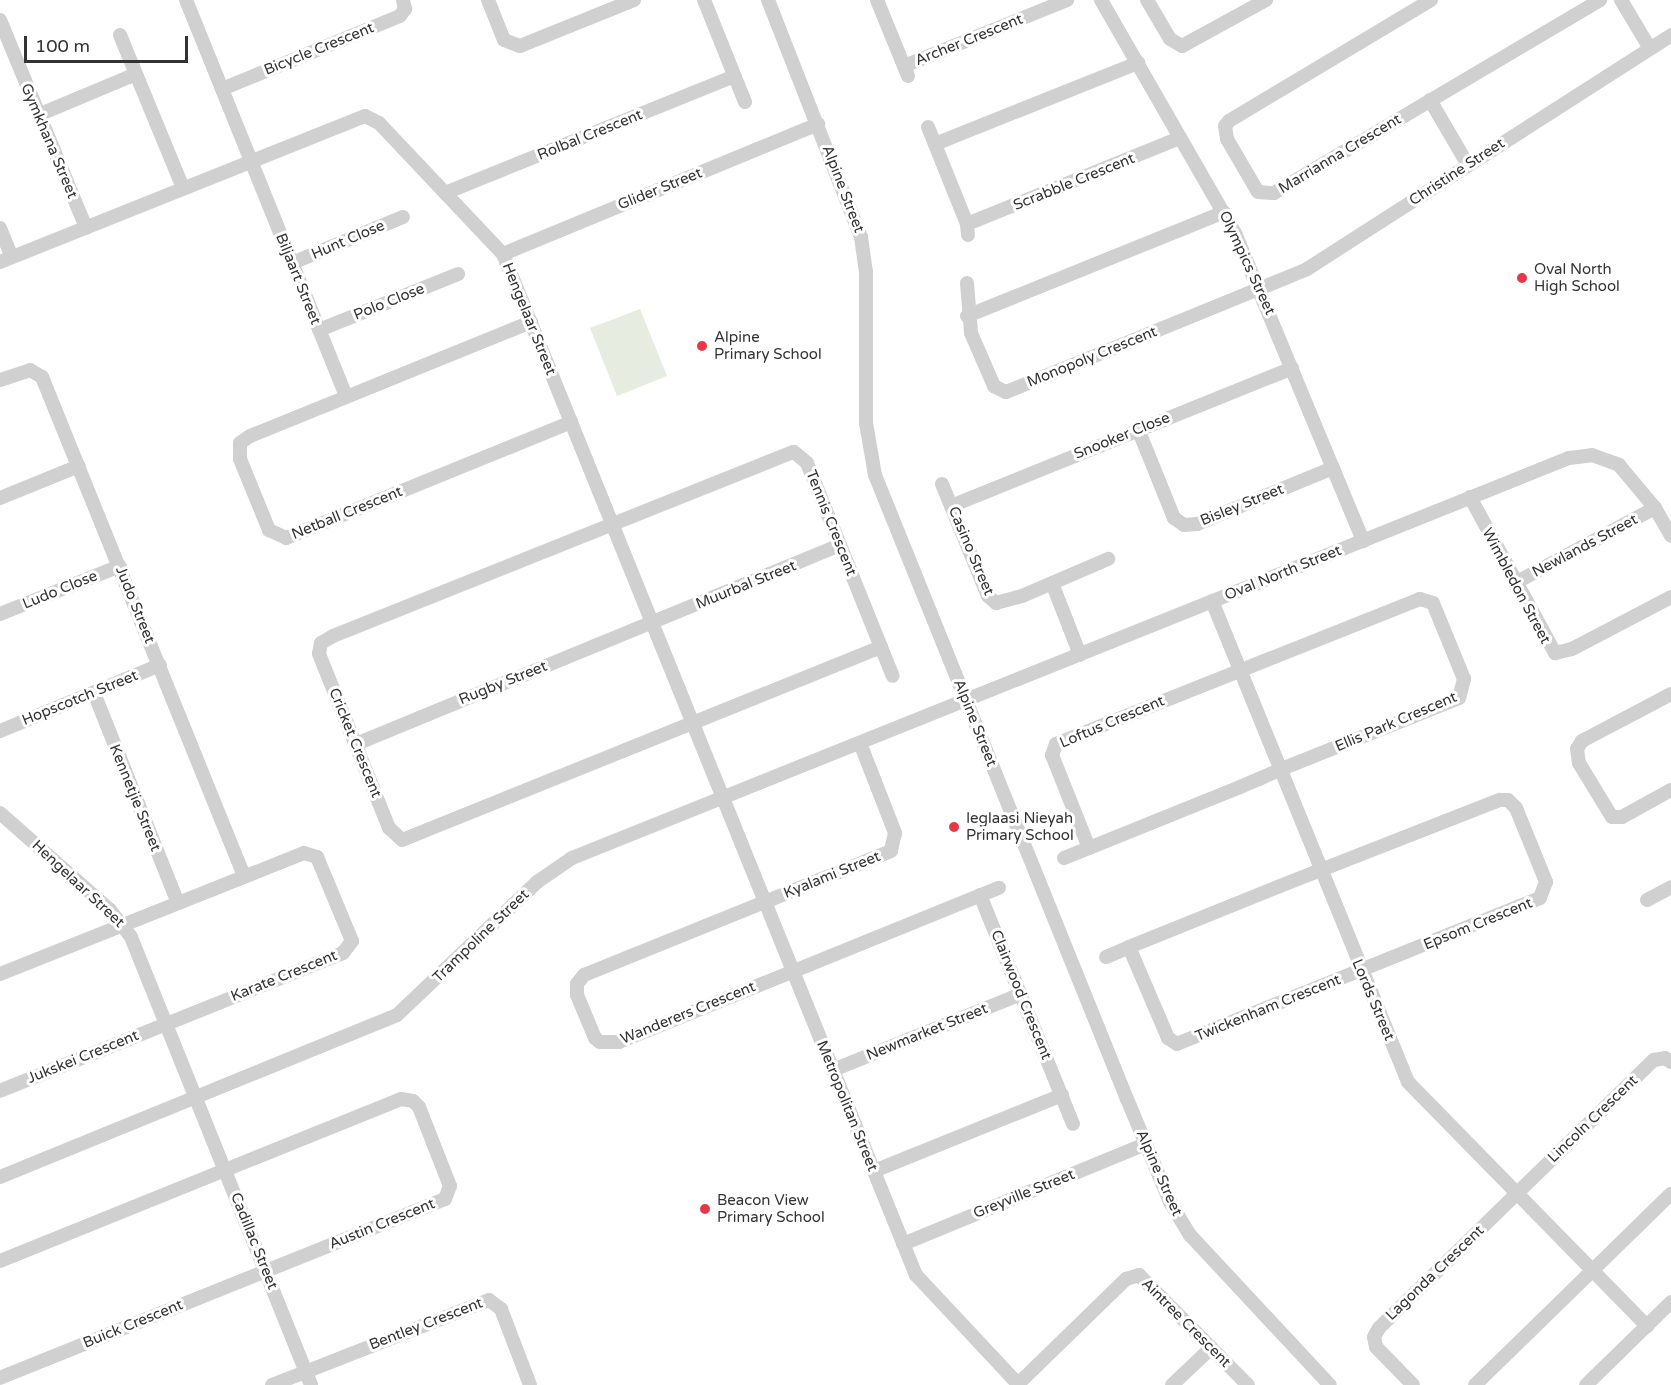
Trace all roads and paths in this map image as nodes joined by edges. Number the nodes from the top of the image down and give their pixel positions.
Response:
1 (186, 0) edge
2 (403, 0) edge
3 (488, 0) edge
4 (634, 0) edge
5 (704, 0) edge
6 (768, 0) edge
7 (877, 0) edge
8 (1067, 0) edge
9 (1101, 0) edge
10 (1147, 0) edge
11 (1266, 0) edge
12 (1600, 0) edge
13 (1621, 0) edge
14 (1429, 1) edge
15 (0, 20) edge
16 (120, 35) dead end
17 (1671, 35) edge
18 (1649, 47) junction
19 (1138, 63) junction
20 (136, 74) junction
21 (734, 76) junction
22 (222, 88) junction
23 (1430, 100) junction
24 (745, 102) dead end
25 (38, 115) junction
26 (818, 124) junction
27 (928, 127) dead end
28 (1180, 138) junction
29 (935, 144) junction
30 (251, 160) junction
31 (1468, 165) junction
32 (183, 188) junction
33 (445, 193) junction
34 (1224, 212) junction
35 (403, 217) dead end
36 (0, 228) edge
37 (86, 228) junction
38 (503, 254) junction
39 (6, 260) edge
40 (292, 263) junction
41 (458, 274) dead end
42 (967, 283) dead end
43 (1261, 288) junction
44 (967, 316) junction
45 (531, 322) junction
46 (319, 330) junction
47 (1292, 368) junction
48 (0, 380) edge
49 (346, 397) junction
50 (571, 422) junction
51 (1138, 429) junction
52 (79, 466) junction
53 (1333, 468) junction
54 (942, 484) dead end
55 (0, 498) edge
56 (1470, 498) junction
57 (951, 506) junction
58 (1655, 508) junction
59 (611, 522) junction
60 (1671, 536) edge
61 (1363, 541) junction
62 (840, 545) junction
63 (1108, 559) dead end
64 (120, 566) junction
65 (1052, 583) junction
66 (1515, 583) junction
67 (1671, 597) edge
68 (1212, 601) junction
69 (0, 614) edge
70 (652, 623) junction
71 (881, 647) junction
72 (1080, 655) junction
73 (160, 665) junction
74 (1238, 669) junction
75 (892, 676) dead end
76 (94, 693) junction
77 (1671, 694) edge
78 (965, 701) junction
79 (693, 723) junction
80 (0, 731) edge
81 (860, 743) junction
82 (356, 744) junction
83 (1279, 770) junction
84 (1671, 790) edge
85 (722, 798) junction
86 (0, 813) edge
87 (1089, 848) junction
88 (1064, 858) dead end
89 (1320, 871) junction
90 (244, 876) junction
91 (1671, 887) edge
92 (999, 888) dead end
93 (980, 895) junction
94 (1647, 900) dead end
95 (178, 903) junction
96 (765, 903) junction
97 (123, 924) junction
98 (1130, 947) junction
99 (1106, 957) dead end
100 (792, 970) junction
101 (1361, 971) junction
102 (0, 974) edge
103 (1021, 994) junction
104 (165, 1024) junction
105 (1671, 1062) edge
106 (833, 1070) junction
107 (0, 1091) edge
108 (1062, 1095) junction
109 (196, 1098) junction
110 (1073, 1124) dead end
111 (1146, 1144) junction
112 (225, 1169) junction
113 (874, 1171) junction
114 (0, 1177) edge
115 (1518, 1192) junction
116 (1671, 1194) edge
117 (903, 1244) junction
118 (0, 1261) edge
119 (266, 1270) junction
120 (1591, 1270) junction
121 (1671, 1302) edge
122 (1647, 1326) junction
123 (1211, 1347) junction
124 (306, 1371) junction
125 (0, 1378) edge
126 (1018, 1384) edge
127 (272, 1385) edge
128 (311, 1385) edge
129 (530, 1385) edge
130 (1172, 1385) edge
131 (1248, 1385) edge
132 (1330, 1385) edge
133 (1413, 1385) edge
134 (1475, 1385) edge
135 (1586, 1385) edge

1 - 22 street
2 - 22 street, Bicycle Crescent
3 - 4 street
5 - 21 street
6 - 26 street, Alpine Street
7 - 8 street, Archer Crescent
9 - 19 street, Olympics Street
10 - 11 street
12 - 23 street, Marrianna Crescent
13 - 18 street
14 - 23 street, Marrianna Crescent
15 - 25 street, Gymkhana Street
16 - 20 street
17 - 18 street, Christine Street
18 - 31 street, Christine Street
19 - 28 street, Olympics Street
19 - 29 street
20 - 25 street
20 - 32 street
21 - 24 street
21 - 33 street, Rolbal Crescent
22 - 30 street, Biljaart Street
23 - 31 street
25 - 37 street, Gymkhana Street
26 - 38 street, Glider Street
26 - 78 street, Alpine Street
27 - 29 street, Scrabble Crescent
28 - 29 street, Scrabble Crescent
28 - 34 street, Olympics Street
30 - 32 street, Hengelaar Street
30 - 33 street, Hengelaar Street
30 - 40 street, Biljaart Street
31 - 43 street, Christine Street
32 - 37 street, Hengelaar Street
33 - 38 street, Hengelaar Street
34 - 43 street, Olympics Street
34 - 44 street
35 - 40 street, Hunt Close
36 - 39 street
37 - 39 street, Hengelaar Street
38 - 45 street, Hengelaar Street
40 - 46 street, Biljaart Street
41 - 46 street, Polo Close
42 - 44 street, Monopoly Crescent
43 - 44 street, Monopoly Crescent
43 - 47 street, Olympics Street
45 - 49 street, Netball Crescent
45 - 50 street, Hengelaar Street
46 - 49 street, Biljaart Street
47 - 51 street, Snooker Close
47 - 53 street, Olympics Street
48 - 52 street, Judo Street
49 - 50 street, Netball Crescent
50 - 59 street, Hengelaar Street
51 - 53 street, Bisley Street
51 - 57 street, Snooker Close
52 - 55 street
52 - 64 street, Judo Street
53 - 61 street, Olympics Street
54 - 57 street, Casino Street
56 - 58 street, Oval North Street
56 - 61 street, Oval North Street
56 - 66 street, Wimbledon Street
57 - 65 street, Casino Street
58 - 60 street
58 - 66 street, Newlands Street
59 - 62 street, Tennis Crescent
59 - 70 street, Hengelaar Street
59 - 82 street, Cricket Crescent
61 - 68 street, Oval North Street
62 - 70 street, Muurbal Street
62 - 71 street, Tennis Crescent
63 - 65 street, Casino Street
64 - 69 street, Ludo Close
64 - 73 street, Judo Street
65 - 72 street
66 - 67 street, Wimbledon Street
68 - 72 street, Oval North Street
68 - 74 street, Lords Street
70 - 79 street, Hengelaar Street
70 - 82 street, Rugby Street
71 - 75 street, Tennis Crescent
71 - 79 street
72 - 78 street, Oval North Street
73 - 76 street, Hopscotch Street
73 - 90 street, Judo Street
74 - 83 street, Lords Street
74 - 83 street, Ellis Park Crescent
74 - 87 street, Loftus Crescent
76 - 80 street, Hopscotch Street
76 - 95 street, Kennetjie Street
77 - 84 street
78 - 81 street, Trampoline Street
78 - 111 street, Alpine Street
79 - 82 street, Cricket Crescent
79 - 85 street, Hengelaar Street
81 - 85 street, Trampoline Street
81 - 96 street, Kyalami Street
83 - 87 street
83 - 89 street, Lords Street
85 - 96 street, Metropolitan Street
85 - 109 street, Trampoline Street
86 - 97 street, Hengelaar Street
87 - 88 street
89 - 98 street
89 - 101 street, Lords Street
89 - 101 street, Epsom Crescent
90 - 95 street, Karate Crescent
90 - 104 street, Karate Crescent
91 - 94 street
92 - 93 street
93 - 100 street
93 - 103 street, Clairwood Crescent
95 - 97 street, Karate Crescent
96 - 100 street, Metropolitan Street
96 - 100 street, Wanderers Crescent
97 - 102 street
97 - 104 street, Hengelaar Street
98 - 99 street
98 - 101 street, Twickenham Crescent
100 - 106 street, Metropolitan Street
101 - 115 street, Lords Street
103 - 106 street, Newmarket Street
103 - 108 street, Clairwood Crescent
104 - 107 street, Jukskei Crescent
104 - 109 street, Hengelaar Street
105 - 115 street, Lincoln Crescent
106 - 113 street, Metropolitan Street
108 - 110 street, Clairwood Crescent
108 - 113 street
109 - 112 street, Cadillac Street
109 - 114 street, Trampoline Street
111 - 117 street, Greyville Street
111 - 132 street, Alpine Street
112 - 118 street
112 - 119 street, Cadillac Street
112 - 119 street, Austin Crescent
113 - 117 street, Metropolitan Street
115 - 120 street, Lords Street
115 - 133 street, Lagonda Crescent
116 - 120 street
117 - 126 street, Metropolitan Street
119 - 124 street, Cadillac Street
119 - 125 street, Buick Crescent
120 - 122 street, Lords Street
120 - 134 street
121 - 122 street
122 - 135 street
123 - 126 street, Aintree Crescent
123 - 130 street
123 - 131 street, Aintree Crescent
124 - 127 street
124 - 128 street, Cadillac Street
124 - 129 street, Bentley Crescent

